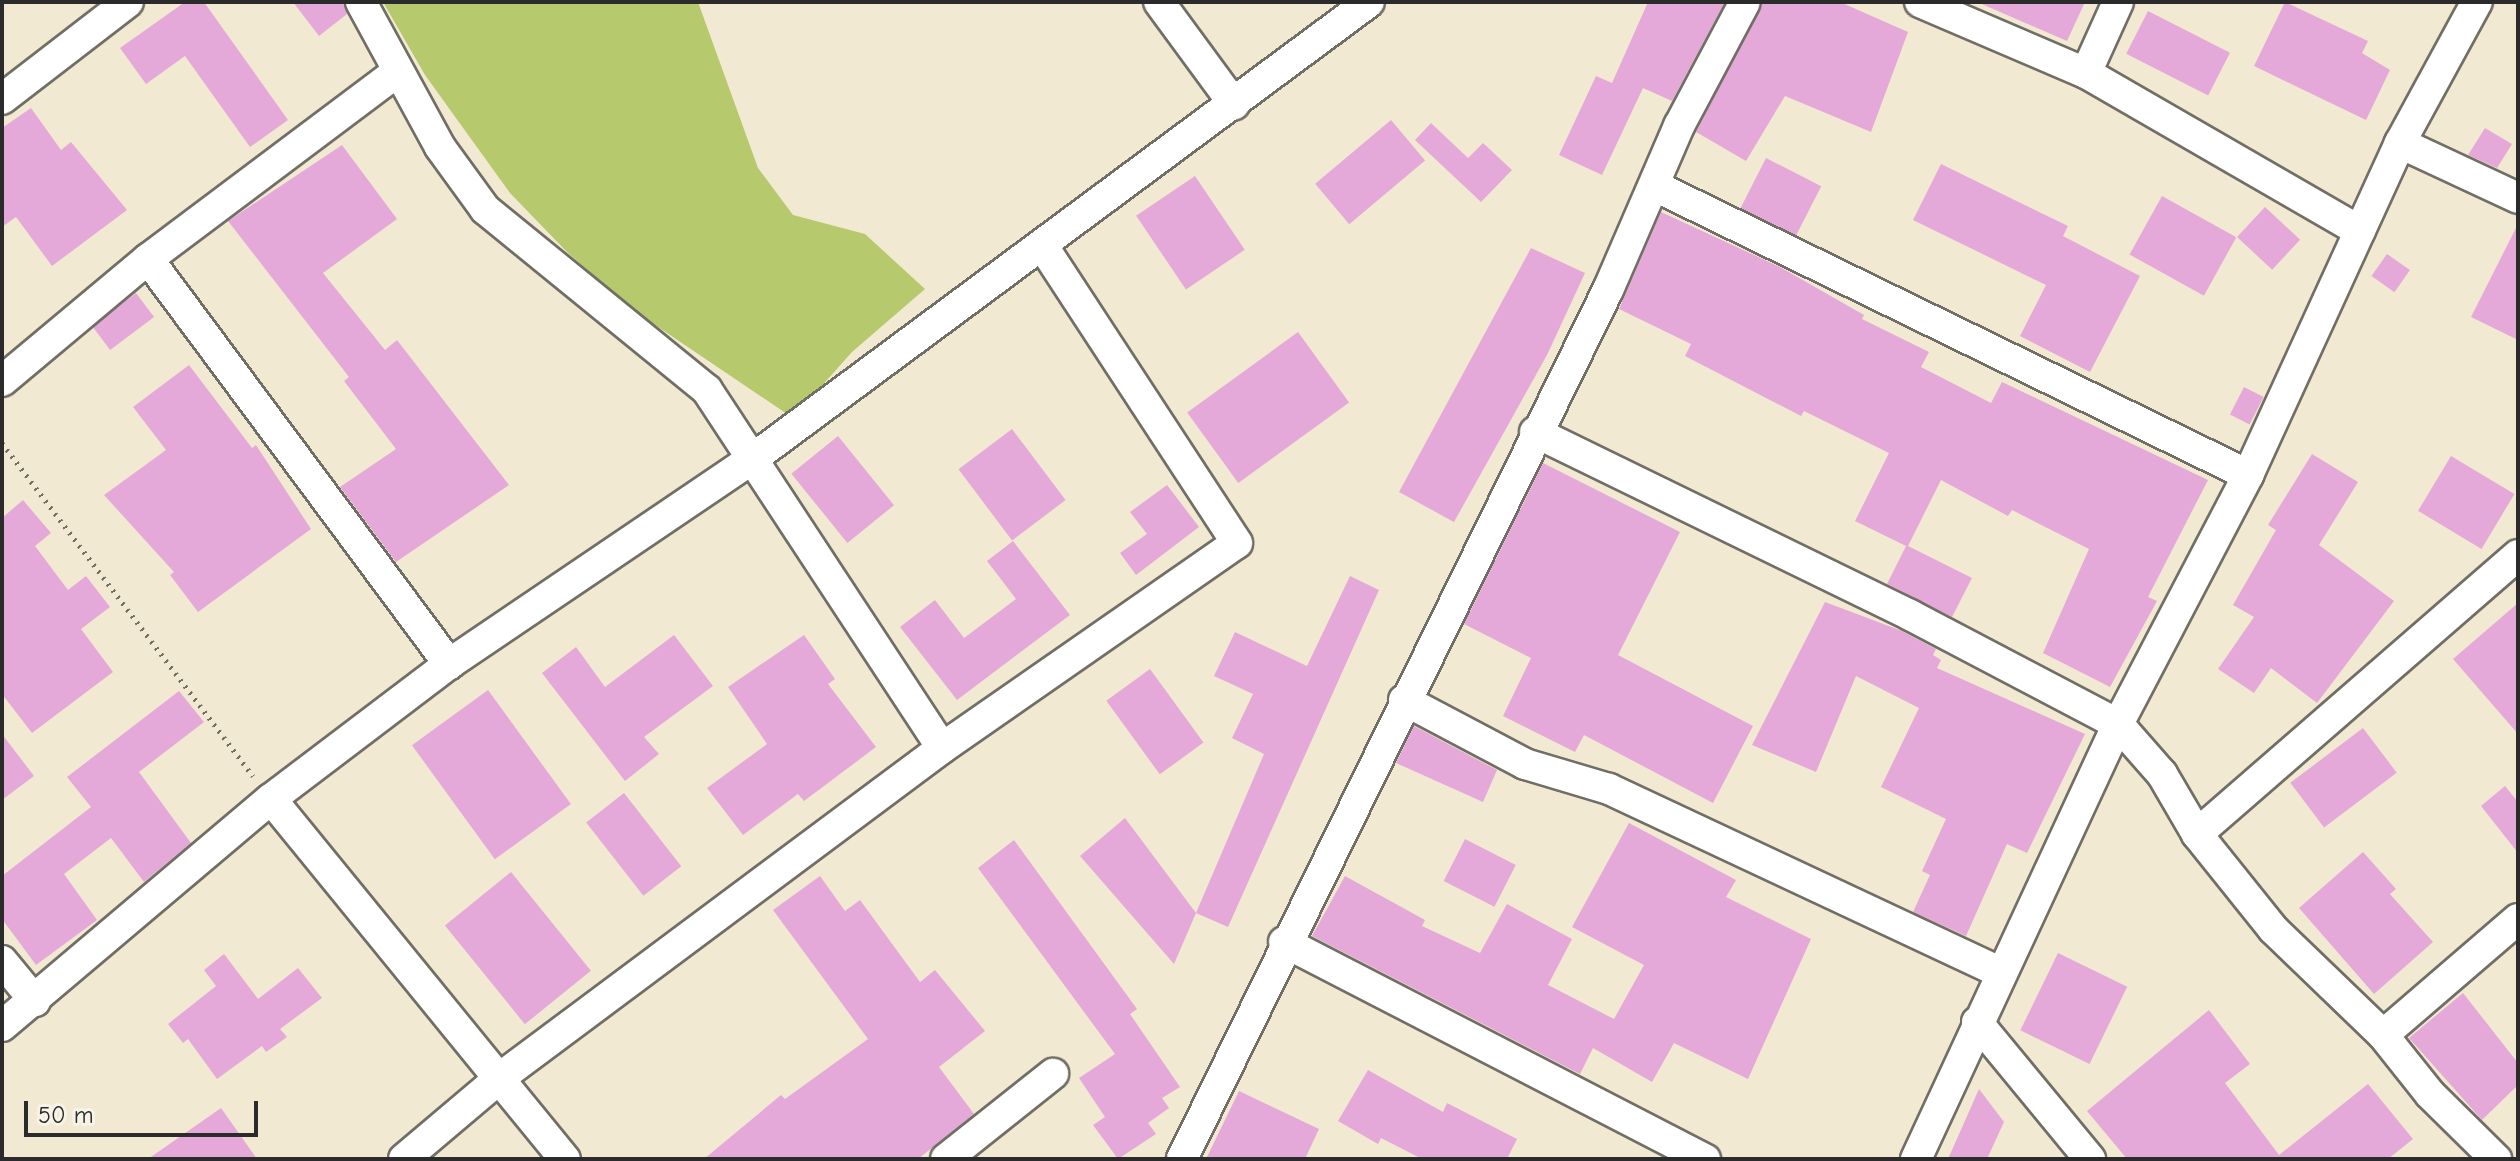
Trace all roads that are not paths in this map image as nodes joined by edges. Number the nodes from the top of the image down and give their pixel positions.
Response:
1 (128, 2) edge
2 (361, 2) edge
3 (1159, 2) edge
4 (1369, 2) edge
5 (1745, 2) edge
6 (1920, 2) edge
7 (2118, 2) edge
8 (2477, 2) edge
9 (397, 72) junction
10 (2086, 73) junction
11 (2, 99) edge
12 (1234, 104) junction
13 (2400, 143) junction
14 (1655, 186) junction
15 (2518, 198) edge
16 (2360, 231) junction
17 (1042, 245) junction
18 (148, 259) junction
19 (2, 381) edge
20 (1535, 432) junction
21 (755, 457) junction
22 (2248, 475) junction
23 (2518, 555) edge
24 (449, 664) junction
25 (1404, 700) junction
26 (2118, 724) junction
27 (942, 748) junction
28 (271, 799) junction
29 (2197, 834) junction
30 (2518, 919) edge
31 (1284, 942) junction
32 (2, 961) edge
33 (2000, 972) junction
34 (35, 1001) junction
35 (1977, 1022) junction
36 (2, 1026) edge
37 (2383, 1035) junction
38 (1053, 1074) dead end
39 (501, 1077) junction
40 (404, 1159) edge
41 (565, 1159) edge
42 (946, 1159) edge
43 (1182, 1159) edge
44 (1705, 1159) edge
45 (1916, 1159) edge
46 (2090, 1159) edge
47 (2496, 1159) edge

1 - 11 street
2 - 9 street
3 - 12 street
4 - 12 street
5 - 14 street
6 - 10 street
7 - 10 street
8 - 13 street
9 - 18 street
9 - 21 street
10 - 16 street
12 - 17 street
13 - 15 street
13 - 16 street
14 - 20 street
14 - 22 street
16 - 22 street
17 - 21 street
17 - 27 street
18 - 19 street
18 - 24 street
20 - 25 street
20 - 26 street
21 - 24 street
21 - 27 street
22 - 26 street
23 - 29 street
24 - 28 street
25 - 31 street
25 - 33 street
26 - 29 street
26 - 33 street
27 - 39 street
28 - 34 street
28 - 39 street
29 - 37 street
30 - 37 street
31 - 43 street
31 - 44 street
32 - 34 street
33 - 35 street
34 - 36 street
35 - 45 street
35 - 46 street
37 - 47 street
38 - 42 street
39 - 40 street
39 - 41 street

